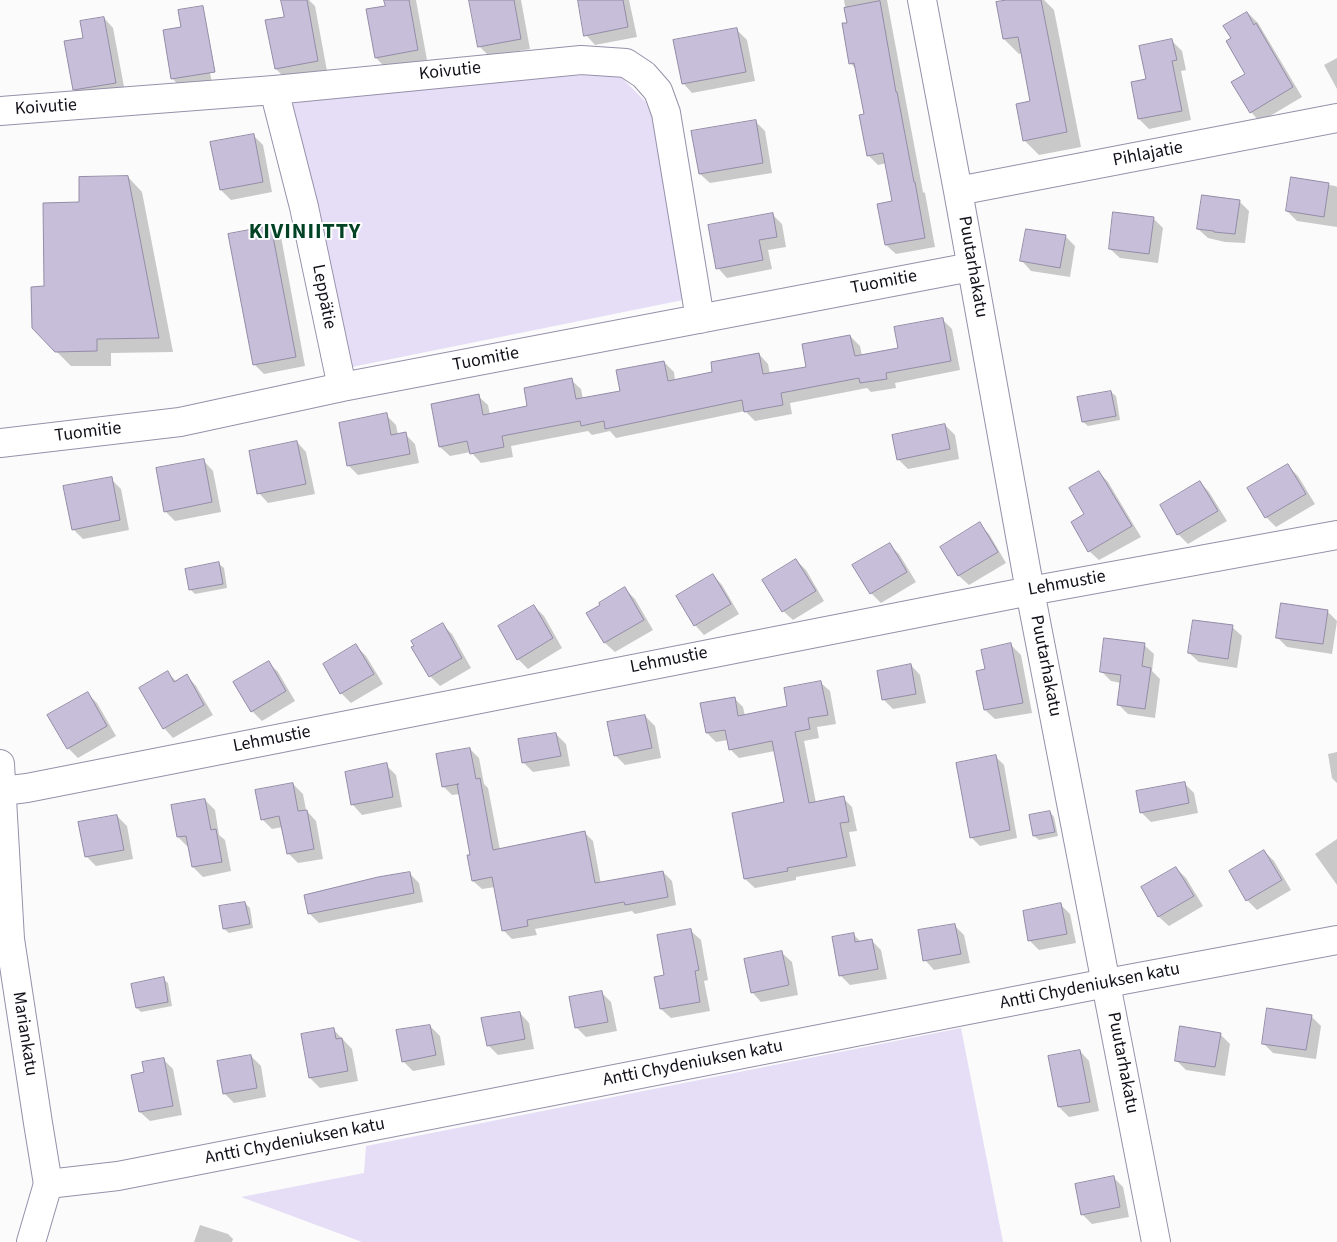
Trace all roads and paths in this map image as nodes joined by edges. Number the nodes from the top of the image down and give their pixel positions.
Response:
1 (922, 0) edge
2 (274, 90) junction
3 (0, 111) edge
4 (1337, 118) edge
5 (958, 191) junction
6 (971, 267) junction
7 (700, 319) junction
8 (342, 387) junction
9 (0, 443) edge
10 (1337, 535) edge
11 (1030, 591) junction
12 (0, 764) edge
13 (2, 791) junction
14 (1337, 940) edge
15 (1106, 984) junction
16 (48, 1184) junction
17 (31, 1242) edge
18 (1156, 1242) edge

1 - 5 street, Puutarhakatu
2 - 3 street, Koivutie
2 - 7 street, Koivutie
2 - 8 street, Leppätie
4 - 5 street, Pihlajatie
5 - 6 street, Puutarhakatu
6 - 7 street, Tuomitie
6 - 11 street, Puutarhakatu
7 - 8 street, Tuomitie
8 - 9 street, Tuomitie
10 - 11 street, Lehmustie
11 - 13 street, Lehmustie
11 - 15 street, Puutarhakatu
12 - 13 street, Mariankatu
13 - 16 street, Mariankatu
14 - 15 street, Antti Chydeniuksen katu
15 - 16 street, Antti Chydeniuksen katu
15 - 18 street, Puutarhakatu
16 - 17 street, Mariankatu

